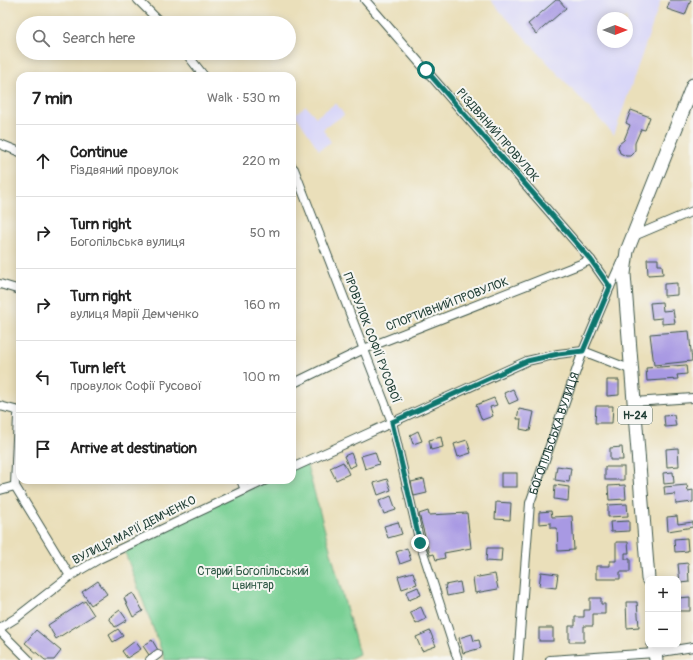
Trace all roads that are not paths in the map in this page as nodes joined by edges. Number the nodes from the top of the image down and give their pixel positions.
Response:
1 (138, 0) edge
2 (365, 0) edge
3 (154, 16) edge
4 (191, 60) edge
5 (201, 72) edge
6 (693, 87) edge
7 (0, 144) edge
8 (16, 150) edge
9 (296, 174) edge
10 (693, 211) edge
11 (634, 236) junction
12 (627, 251) junction
13 (591, 260) junction
14 (0, 284) edge
15 (610, 287) junction
16 (16, 289) edge
17 (364, 349) junction
18 (583, 351) junction
19 (632, 370) junction
20 (296, 382) edge
21 (693, 398) edge
22 (634, 402) junction
23 (0, 406) edge
24 (16, 409) edge
25 (392, 422) junction
26 (296, 466) edge
27 (16, 479) edge
28 (243, 484) edge
29 (258, 484) edge
30 (15, 486) junction
31 (0, 490) edge
32 (245, 490) junction
33 (70, 576) junction
34 (648, 576) edge
35 (0, 628) edge
36 (0, 631) edge
37 (693, 647) edge
38 (655, 653) edge
39 (158, 654) dead end
40 (29, 660) edge
41 (150, 660) edge
42 (458, 660) edge
43 (518, 660) edge
44 (550, 660) edge

1 - 3 street
2 - 13 street, РІЗДВЯНИЙ ПРОВУЛОК
4 - 5 street
6 - 11 main road, БОГОПІЛЬСЬКА ВУЛИЦЯ / Н-24
7 - 8 street
9 - 17 street, ПРОВУЛОК СОФІЇ РУСОВОЇ
10 - 11 street
11 - 12 main road, БОГОПІЛЬСЬКА ВУЛИЦЯ / Н-24
12 - 15 street, БОГОПІЛЬСЬКА ВУЛИЦЯ
12 - 19 main road, Н-24
13 - 15 street, РІЗДВЯНИЙ ПРОВУЛОК
13 - 17 street, СПОРТИВНИЙ ПРОВУЛОК
14 - 16 street
15 - 18 street, БОГОПІЛЬСЬКА ВУЛИЦЯ
17 - 20 street, СПОРТИВНИЙ ПРОВУЛОК
17 - 25 street, ПРОВУЛОК СОФІЇ РУСОВОЇ
18 - 19 street
18 - 25 street
18 - 43 street, БОГОПІЛЬСЬКА ВУЛИЦЯ
19 - 22 main road, Н-24
21 - 22 street
22 - 34 main road, Н-24
23 - 24 street
25 - 26 street
25 - 42 street, ПРОВУЛОК СОФІЇ РУСОВОЇ
27 - 30 street
28 - 32 street
29 - 32 street, ВУЛИЦЯ МАРІЇ ДЕМЧЕНКО
30 - 31 street
30 - 33 street
32 - 33 street, ВУЛИЦЯ МАРІЇ ДЕМЧЕНКО
33 - 35 street, ВУЛИЦЯ МАРІЇ ДЕМЧЕНКО
36 - 40 street
37 - 38 street
38 - 44 street
39 - 41 street

